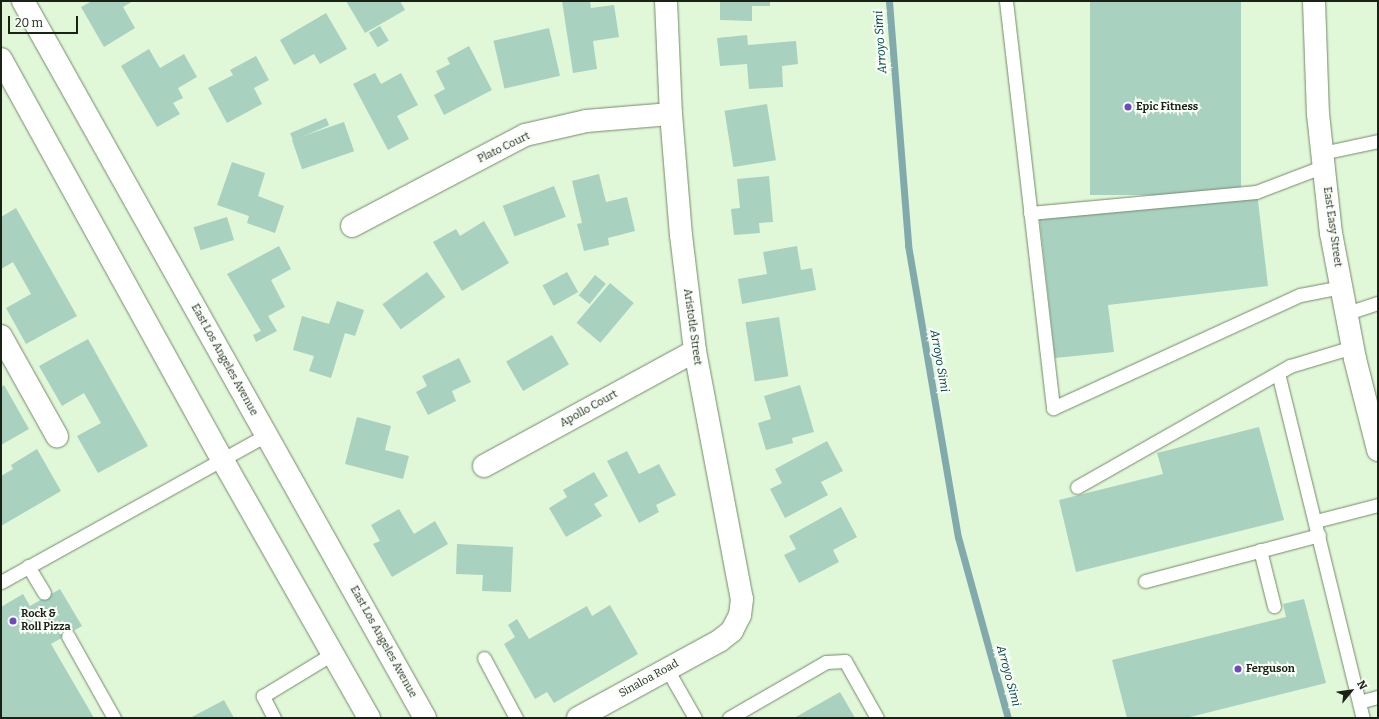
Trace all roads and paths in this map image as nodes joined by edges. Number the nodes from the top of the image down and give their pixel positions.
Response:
1 (23, 1) edge
2 (666, 1) edge
3 (1006, 1) edge
4 (1314, 1) edge
5 (1, 59) edge
6 (671, 114) junction
7 (1378, 141) edge
8 (1323, 159) junction
9 (1030, 213) junction
10 (352, 226) dead end
11 (1342, 287) junction
12 (1378, 302) edge
13 (1347, 313) junction
14 (1, 336) edge
15 (1353, 347) junction
16 (695, 351) junction
17 (1278, 373) junction
18 (266, 435) junction
19 (57, 436) dead end
20 (1378, 450) edge
21 (222, 460) junction
22 (484, 466) dead end
23 (1077, 487) dead end
24 (1378, 505) edge
25 (1316, 521) junction
26 (1319, 534) junction
27 (1260, 550) junction
28 (28, 566) junction
29 (1145, 581) dead end
30 (1, 582) edge
31 (44, 593) dead end
32 (1274, 606) dead end
33 (68, 636) dead end
34 (719, 641) joint
35 (332, 654) junction
36 (484, 658) dead end
37 (667, 669) junction
38 (1378, 697) edge
39 (1359, 702) junction
40 (590, 715) edge
41 (114, 718) edge
42 (274, 718) edge
43 (369, 718) edge
44 (425, 718) edge
45 (516, 718) edge
46 (695, 718) edge
47 (729, 718) edge
48 (877, 718) edge
49 (1363, 718) edge

1 - 18 street, East Los Angeles Avenue
2 - 6 street, Aristotle Street
3 - 9 lane
4 - 8 street, East Easy Street
5 - 21 street
6 - 10 street, Plato Court
6 - 16 street, Aristotle Street
7 - 8 lane
8 - 9 lane
8 - 11 street, East Easy Street
9 - 11 lane
11 - 13 street, East Easy Street
12 - 13 lane
13 - 15 street, East Easy Street
14 - 19 street
15 - 17 lane
15 - 20 street, East Easy Street
16 - 22 street, Apollo Court
16 - 34 street, Aristotle Street
17 - 23 lane
17 - 25 lane
18 - 21 lane
18 - 44 street, East Los Angeles Avenue
21 - 28 lane
21 - 35 street
24 - 25 lane
25 - 26 lane
26 - 27 lane
26 - 39 lane
27 - 29 lane
27 - 32 lane
28 - 30 lane
28 - 31 lane
33 - 41 lane
34 - 37 street, Sinaloa Road
35 - 42 lane
35 - 43 street
36 - 45 lane
37 - 40 street, Sinaloa Road
37 - 46 lane
38 - 39 lane
39 - 49 lane
47 - 48 lane

